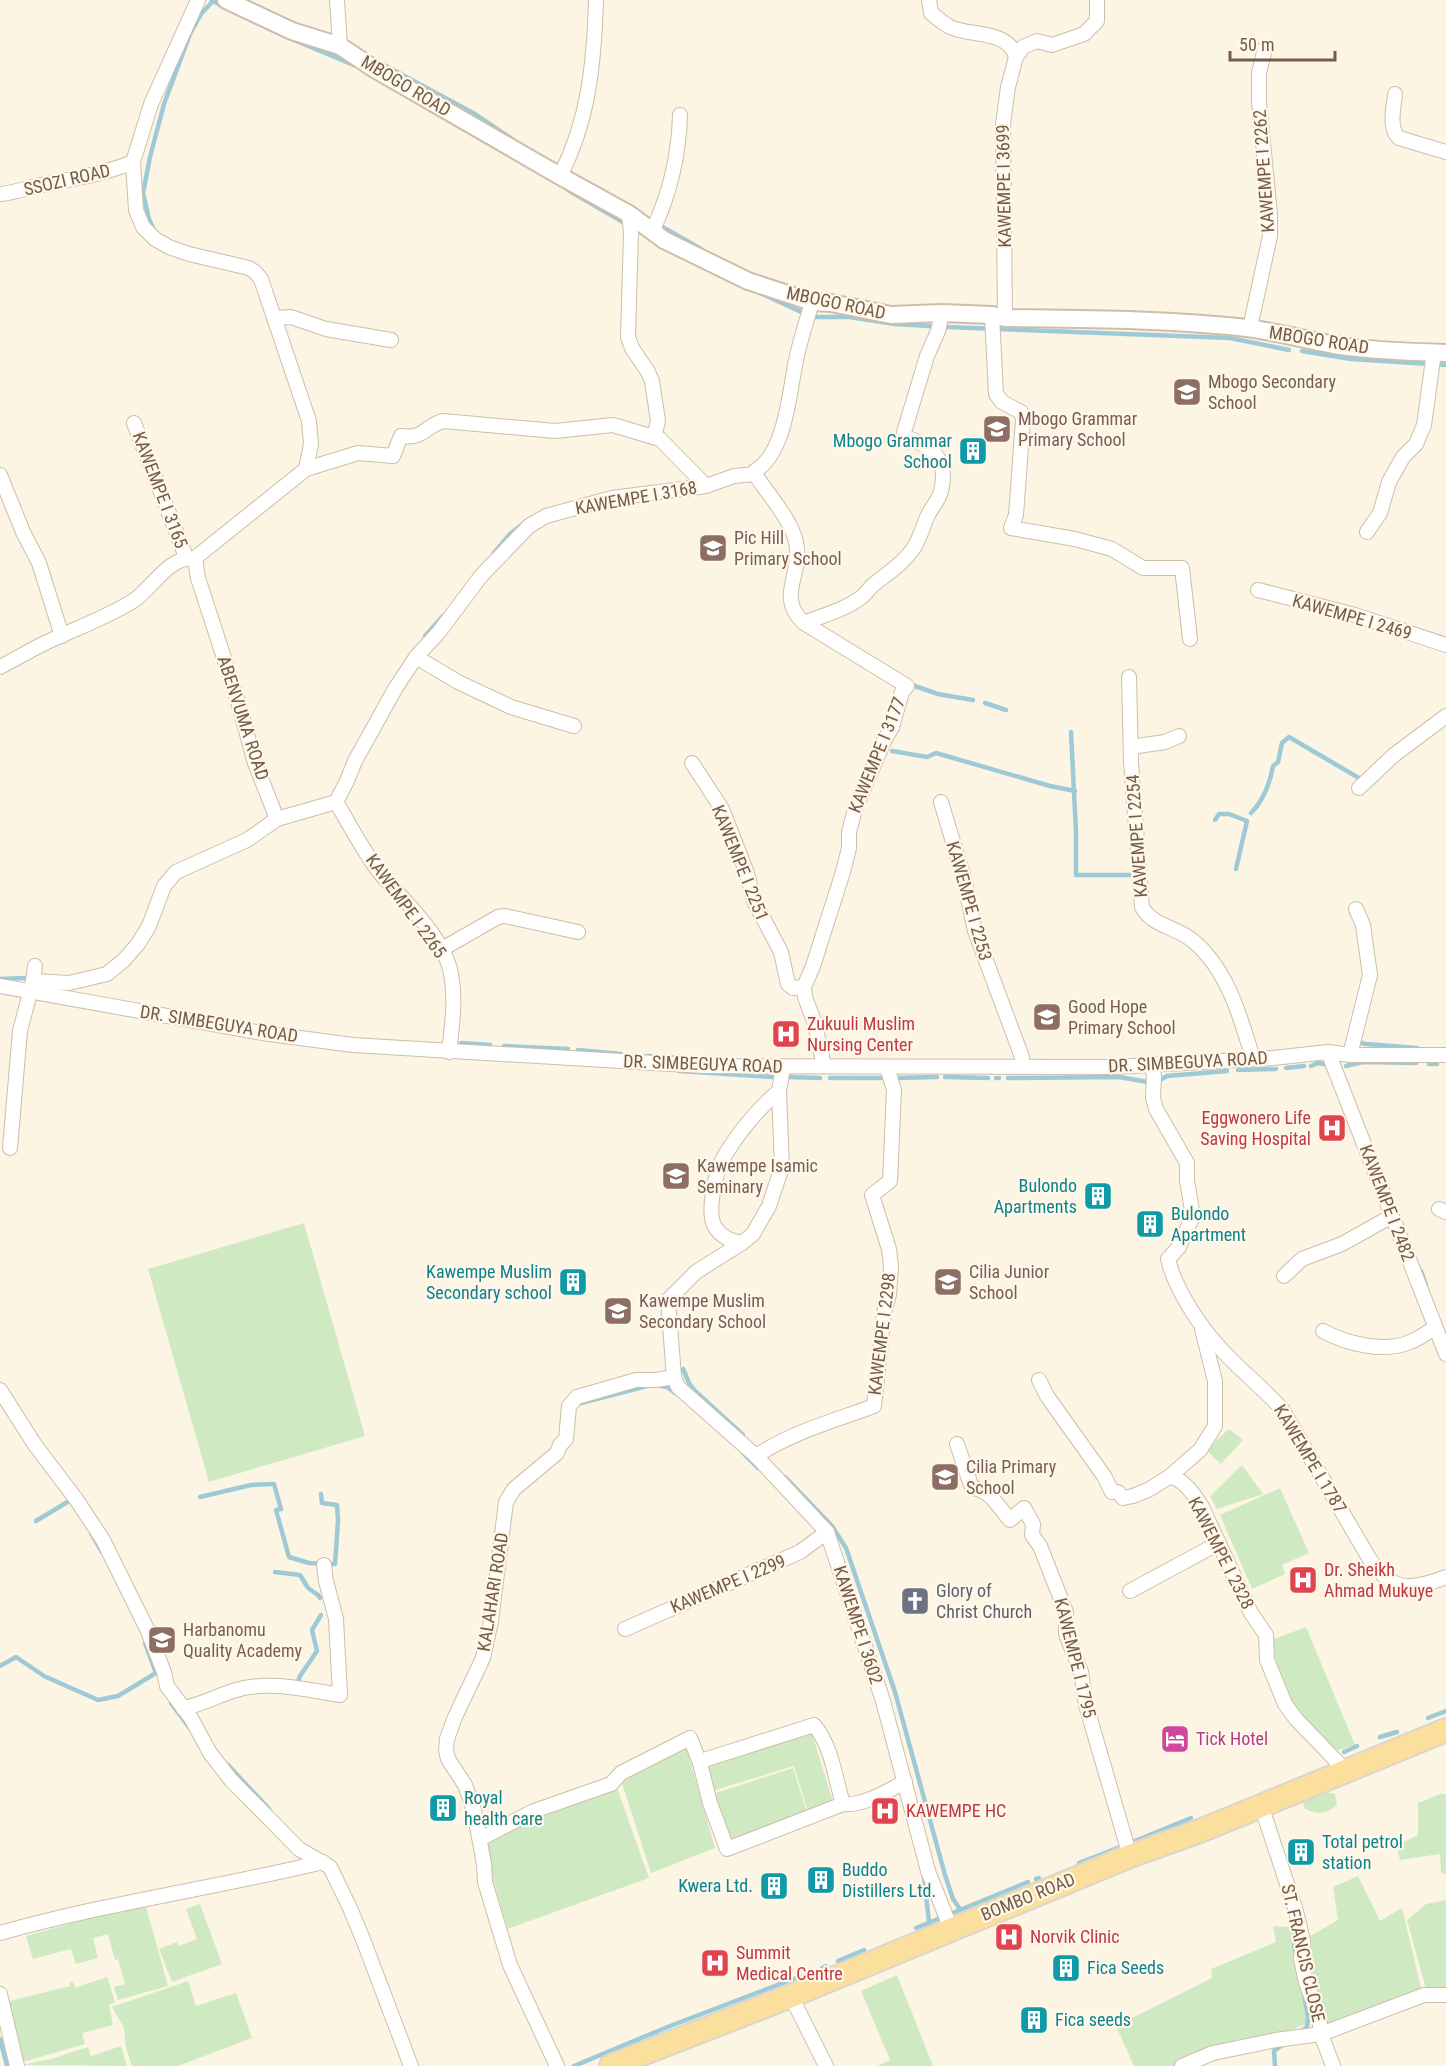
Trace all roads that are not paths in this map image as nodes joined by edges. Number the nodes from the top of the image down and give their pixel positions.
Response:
1 (198, 0) edge
2 (226, 0) edge
3 (337, 0) edge
4 (596, 0) edge
5 (928, 0) edge
6 (1097, 0) edge
7 (340, 46) junction
8 (1265, 48) dead end
9 (1016, 57) junction
10 (1395, 94) dead end
11 (680, 115) dead end
12 (1446, 152) edge
13 (133, 162) junction
14 (560, 176) junction
15 (0, 194) edge
16 (629, 214) junction
17 (655, 226) junction
18 (812, 302) junction
19 (942, 313) junction
20 (998, 316) junction
21 (274, 318) junction
22 (1250, 328) junction
23 (391, 340) dead end
24 (1440, 353) edge
25 (134, 423) dead end
26 (654, 437) junction
27 (306, 469) junction
28 (755, 474) junction
29 (0, 476) edge
30 (706, 486) junction
31 (1366, 532) dead end
32 (190, 557) junction
33 (1258, 590) dead end
34 (804, 623) junction
35 (62, 636) junction
36 (1190, 639) dead end
37 (1446, 645) edge
38 (416, 657) junction
39 (0, 666) edge
40 (1129, 677) dead end
41 (1446, 716) edge
42 (574, 726) dead end
43 (1179, 736) dead end
44 (1131, 747) junction
45 (692, 763) dead end
46 (1359, 788) dead end
47 (336, 802) junction
48 (941, 802) dead end
49 (277, 819) junction
50 (1356, 909) dead end
51 (578, 932) dead end
52 (442, 949) junction
53 (35, 966) dead end
54 (0, 986) edge
55 (31, 987) junction
56 (804, 987) junction
57 (449, 1052) junction
58 (1328, 1052) junction
59 (1350, 1055) junction
60 (1446, 1055) edge
61 (1253, 1059) junction
62 (824, 1066) junction
63 (1152, 1066) junction
64 (783, 1067) junction
65 (887, 1067) junction
66 (1022, 1067) junction
67 (779, 1091) junction
68 (10, 1149) dead end
69 (1392, 1216) junction
70 (742, 1243) junction
71 (1284, 1276) dead end
72 (1200, 1321) junction
73 (1435, 1328) junction
74 (1323, 1331) dead end
75 (1446, 1354) edge
76 (674, 1377) junction
77 (1039, 1380) dead end
78 (0, 1390) edge
79 (957, 1444) dead end
80 (756, 1456) junction
81 (1169, 1477) junction
82 (827, 1532) junction
83 (1219, 1543) junction
84 (324, 1565) dead end
85 (1446, 1577) edge
86 (1130, 1591) dead end
87 (625, 1629) dead end
88 (183, 1708) junction
89 (1446, 1730) edge
90 (700, 1763) junction
91 (1346, 1771) junction
92 (905, 1782) junction
93 (843, 1804) junction
94 (1262, 1805) junction
95 (480, 1839) junction
96 (1130, 1856) junction
97 (323, 1862) junction
98 (951, 1929) junction
99 (0, 1933) edge
100 (0, 1994) edge
101 (1446, 1995) edge
102 (791, 1996) junction
103 (1321, 2034) junction
104 (17, 2066) edge
105 (411, 2066) edge
106 (557, 2066) edge
107 (611, 2066) edge
108 (826, 2066) edge
109 (1182, 2066) edge
110 (1334, 2066) edge

1 - 13 street
2 - 7 street, MBOGO ROAD
3 - 7 street
4 - 14 street
5 - 9 street
6 - 9 street
7 - 14 street, MBOGO ROAD
8 - 22 street, KAWEMPE I 2262
9 - 20 street, KAWEMPE I 3699
10 - 12 street
11 - 17 street
13 - 15 street, SSOZI ROAD
13 - 21 street
14 - 16 street, MBOGO ROAD
16 - 17 street, MBOGO ROAD
16 - 26 street
17 - 18 street, MBOGO ROAD
18 - 19 street, MBOGO ROAD
18 - 28 street
19 - 20 street, MBOGO ROAD
19 - 34 street
20 - 22 street, MBOGO ROAD
20 - 36 street, KAWEMPE I 3699
21 - 23 street
21 - 27 street
22 - 24 street, MBOGO ROAD
24 - 31 street
25 - 32 street, KAWEMPE I 3165
26 - 27 street
26 - 30 street
27 - 32 street
28 - 30 street, KAWEMPE I 3168
28 - 34 street
29 - 35 street
30 - 38 street, KAWEMPE I 3168
32 - 35 street
32 - 49 street, ABENVUMA ROAD
33 - 37 street, KAWEMPE I 2469
34 - 56 street, KAWEMPE I 3177
35 - 39 street
38 - 42 street
38 - 47 street, KAWEMPE I 3168
40 - 44 street, KAWEMPE I 2254
41 - 46 street
43 - 44 street
44 - 61 street, KAWEMPE I 2254
45 - 56 street, KAWEMPE I 2251
47 - 49 street
47 - 52 street, KAWEMPE I 2265
48 - 66 street, KAWEMPE I 2253
49 - 55 street
50 - 59 street
51 - 52 street
52 - 57 street, KAWEMPE I 2265
53 - 55 street
54 - 55 street, DR. SIMBEGUYA ROAD
55 - 57 street, DR. SIMBEGUYA ROAD
55 - 68 street
56 - 62 street
57 - 64 street, DR. SIMBEGUYA ROAD
58 - 59 street, DR. SIMBEGUYA ROAD
58 - 61 street, DR. SIMBEGUYA ROAD
58 - 69 street, KAWEMPE I 2482
59 - 60 street, DR. SIMBEGUYA ROAD
61 - 63 street, DR. SIMBEGUYA ROAD
62 - 64 street, DR. SIMBEGUYA ROAD
62 - 65 street, DR. SIMBEGUYA ROAD
63 - 66 street, DR. SIMBEGUYA ROAD
63 - 72 street, KAWEMPE I 1787
64 - 67 street
65 - 66 street, DR. SIMBEGUYA ROAD
65 - 80 street, KAWEMPE I 2298
67 - 70 street
67 - 70 street
69 - 71 street
69 - 73 street, KAWEMPE I 2482
70 - 76 street
72 - 81 street
72 - 85 street, KAWEMPE I 1787
73 - 74 street
73 - 75 street, KAWEMPE I 2482
76 - 80 street, KAWEMPE I 3602
76 - 95 street, KALAHARI ROAD
77 - 81 street
78 - 88 street
79 - 96 street, KAWEMPE I 1795
80 - 82 street, KAWEMPE I 3602
81 - 83 street, KAWEMPE I 2328
82 - 87 street, KAWEMPE I 2299
82 - 92 street, KAWEMPE I 3602
83 - 86 street
83 - 91 street, KAWEMPE I 2328
84 - 88 street
88 - 97 street
89 - 91 main road, BOMBO ROAD
90 - 93 street
90 - 93 street
90 - 95 street
91 - 94 main road, BOMBO ROAD
92 - 93 street
92 - 98 street, KAWEMPE I 3602
94 - 96 main road, BOMBO ROAD
94 - 103 street, ST. FRANCIS CLOSE
95 - 106 street, KALAHARI ROAD
96 - 98 main road, BOMBO ROAD
97 - 99 street
97 - 105 street
98 - 102 main road, BOMBO ROAD
100 - 104 street
101 - 103 street
102 - 107 main road, BOMBO ROAD
102 - 108 street
103 - 109 street
103 - 110 street, ST. FRANCIS CLOSE

